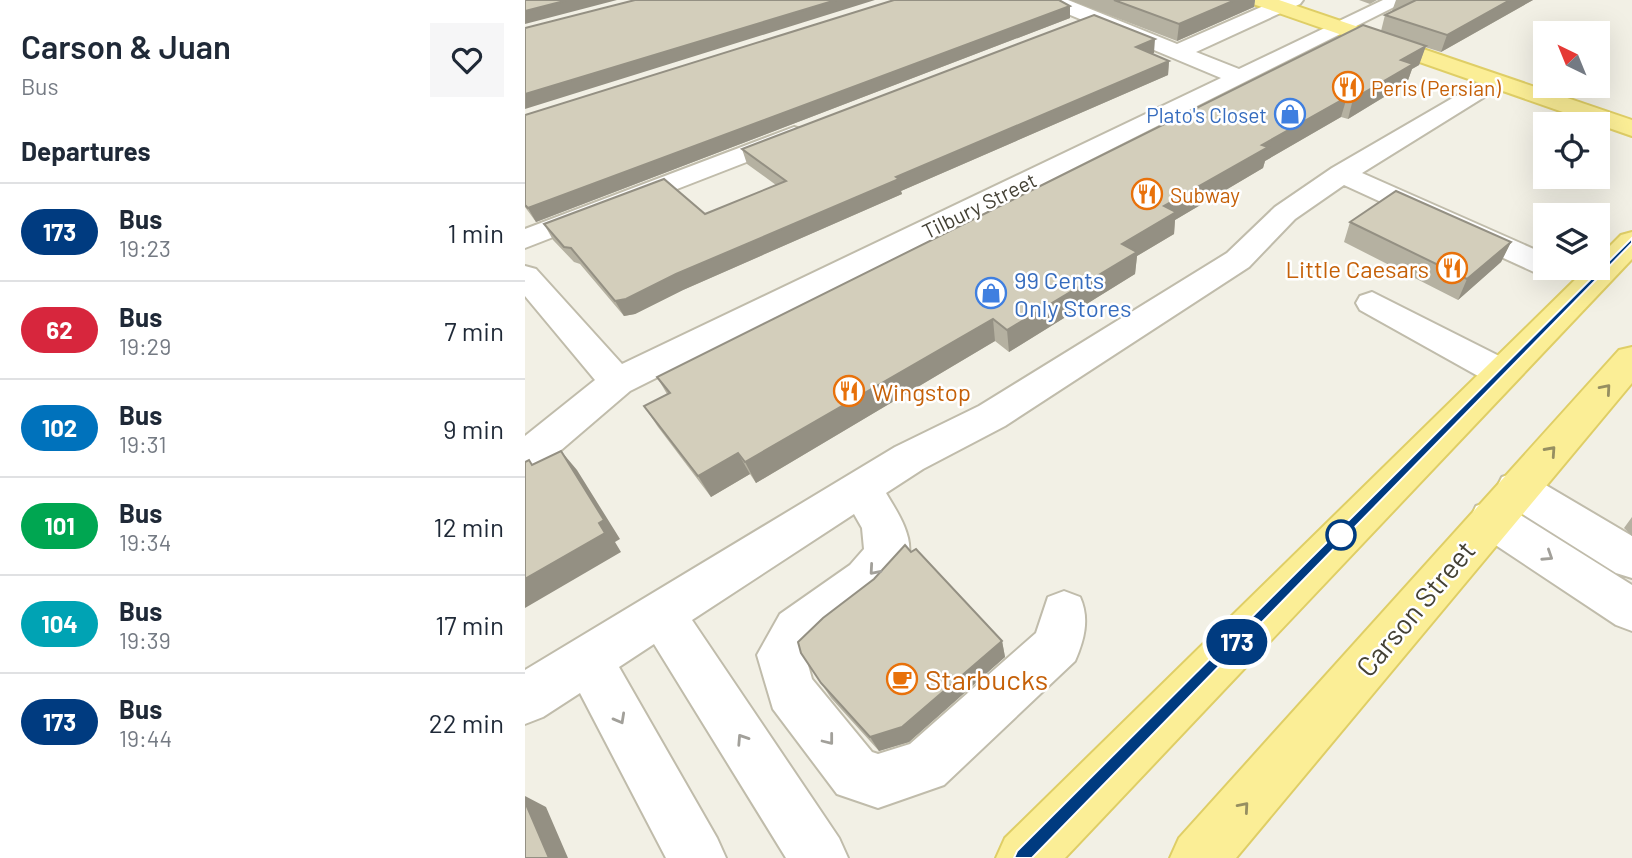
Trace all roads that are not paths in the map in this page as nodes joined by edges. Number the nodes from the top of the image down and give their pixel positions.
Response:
1 (1051, 0) edge
2 (1398, 0) edge
3 (1277, 2) edge
4 (1094, 18) junction
5 (1341, 28) junction
6 (1055, 33) edge
7 (1177, 52) junction
8 (1239, 78) junction
9 (1494, 81) junction
10 (822, 124) edge
11 (1632, 128) edge
12 (1342, 174) junction
13 (525, 239) edge
14 (1632, 241) edge
15 (1533, 260) edge
16 (525, 276) edge
17 (1579, 280) edge
18 (1590, 285) junction
19 (1372, 303) dead end
20 (1632, 359) edge
21 (1500, 372) junction
22 (617, 382) junction
23 (525, 458) edge
24 (861, 488) junction
25 (1504, 504) junction
26 (1632, 559) edge
27 (1632, 610) edge
28 (660, 612) junction
29 (1064, 612) dead end
30 (588, 659) junction
31 (525, 699) edge
32 (697, 858) edge
33 (819, 858) edge
34 (1025, 858) edge
35 (1199, 858) edge

1 - 4 street
2 - 5 street, Tilbury Street
3 - 5 main road
3 - 7 street
4 - 6 street
4 - 7 street
5 - 8 street, Tilbury Street
5 - 9 main road
7 - 8 street
8 - 22 street, Tilbury Street
9 - 11 main road
9 - 12 street
10 - 13 street
12 - 15 street
12 - 24 street
14 - 18 main road
16 - 22 street
17 - 18 street
18 - 21 main road
19 - 21 street
25 -> 20 main road, Carson Street
21 - 34 main road
22 - 23 street, Tilbury Street
24 - 28 street
24 -> 29 street
25 - 26 street
25 -> 27 street
35 -> 25 main road, Carson Street
28 - 30 street
33 -> 28 street
30 - 31 street
30 -> 32 street

